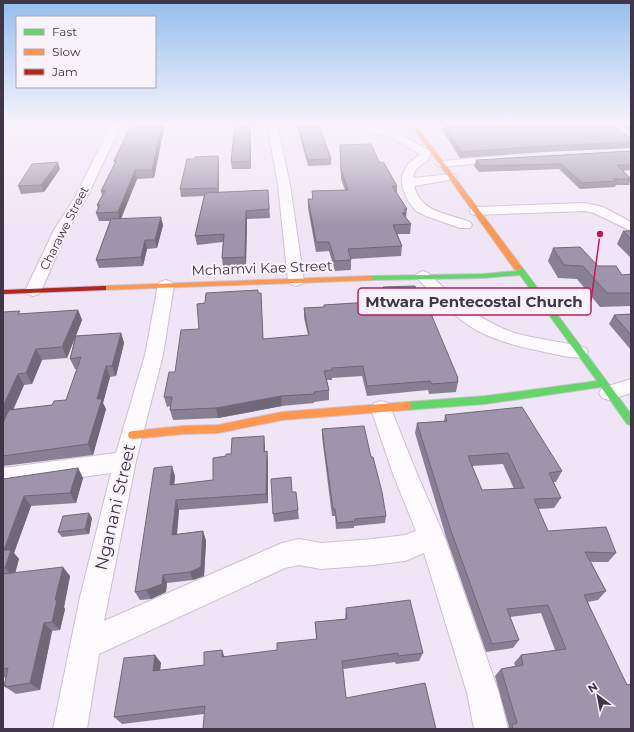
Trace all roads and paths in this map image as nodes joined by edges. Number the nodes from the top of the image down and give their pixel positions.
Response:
1 (100, 157) edge
2 (279, 157) edge
3 (423, 157) edge
4 (436, 157) edge
5 (514, 158) edge
6 (441, 164) junction
7 (451, 177) junction
8 (408, 182) junction
9 (476, 211) junction
10 (465, 225) dead end
11 (631, 227) edge
12 (522, 273) junction
13 (423, 276) junction
14 (296, 281) junction
15 (166, 285) junction
16 (33, 291) junction
17 (3, 292) edge
18 (579, 352) junction
19 (631, 386) edge
20 (606, 388) junction
21 (381, 409) junction
22 (631, 421) edge
23 (133, 435) junction
24 (125, 461) junction
25 (3, 478) edge
26 (432, 538) junction
27 (86, 645) junction
28 (70, 729) edge
29 (491, 729) edge

1 - 16 street, Charawe Street
2 - 14 street
3 - 8 street
4 - 6 street
5 - 6 street
6 - 7 street
7 - 8 street
7 - 9 street
8 - 10 street
9 - 11 street
9 - 12 street
12 - 13 street, Mchamvi Kae Street
12 - 18 street
13 - 14 street, Mchamvi Kae Street
13 - 18 street
14 - 15 street, Mchamvi Kae Street
15 - 16 street, Mchamvi Kae Street
15 - 23 street, Nganani Street
16 - 17 street, Mchamvi Kae Street
18 - 20 street
19 - 20 street
20 - 21 street
20 - 22 street
21 - 23 street
21 - 26 street
23 - 24 street, Nganani Street
24 - 25 street
24 - 27 street, Nganani Street
26 - 27 street
26 - 29 street
27 - 28 street, Nganani Street

